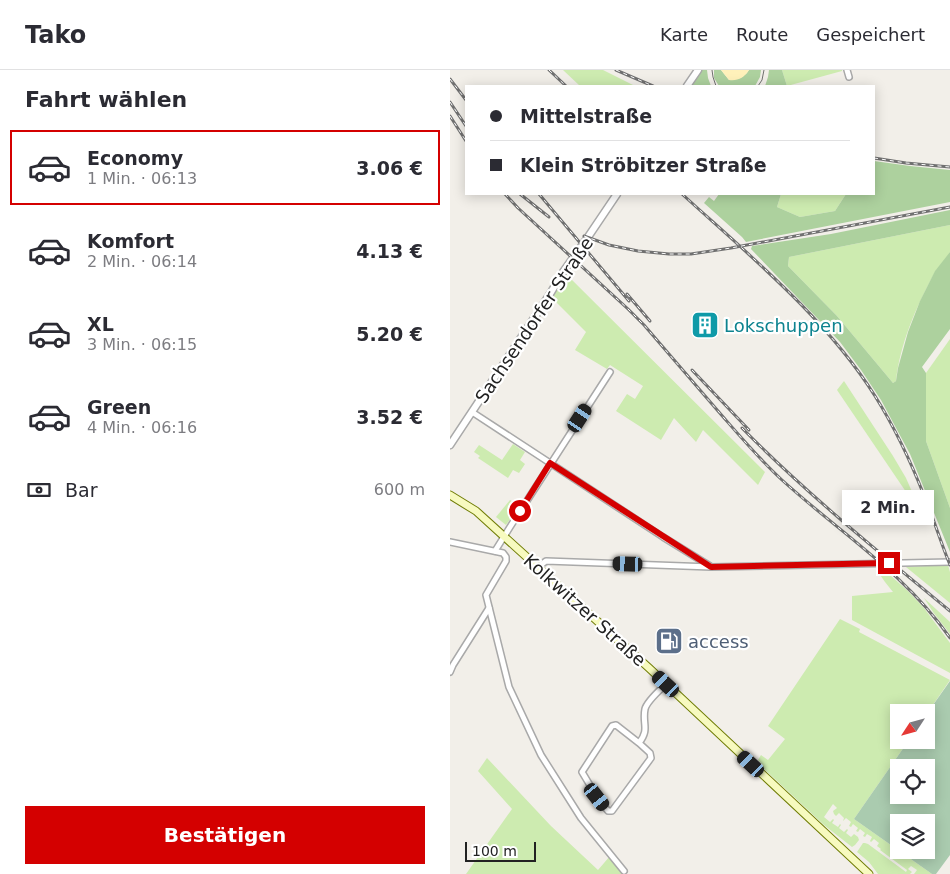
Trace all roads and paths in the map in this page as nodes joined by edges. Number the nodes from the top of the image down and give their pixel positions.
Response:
1 (698, 70) edge
2 (847, 70) edge
3 (849, 77) dead end
4 (689, 85) edge
5 (616, 195) edge
6 (610, 372) dead end
7 (472, 412) junction
8 (450, 445) edge
9 (550, 463) junction
10 (450, 495) edge
11 (504, 536) junction
12 (450, 542) edge
13 (495, 552) junction
14 (950, 562) edge
15 (538, 567) junction
16 (711, 567) junction
17 (489, 608) junction
18 (450, 672) edge
19 (666, 684) junction
20 (639, 743) junction
21 (624, 870) dead end
22 (869, 874) edge

1 - 4 street
2 - 3 street
5 - 7 street, Sachsendorfer Straße
6 - 9 street
7 - 8 street, Sachsendorfer Straße
7 - 9 street
9 - 11 street
9 - 16 street
10 - 11 main road, Kolkwitzer Straße
11 - 13 street
11 - 15 main road, Kolkwitzer Straße
12 - 13 street
13 - 17 street
14 - 16 street
15 - 16 street
15 - 19 main road, Kolkwitzer Straße
17 - 18 street
17 - 21 street
19 - 20 street
19 - 22 main road, Kolkwitzer Straße
20 - 20 street

